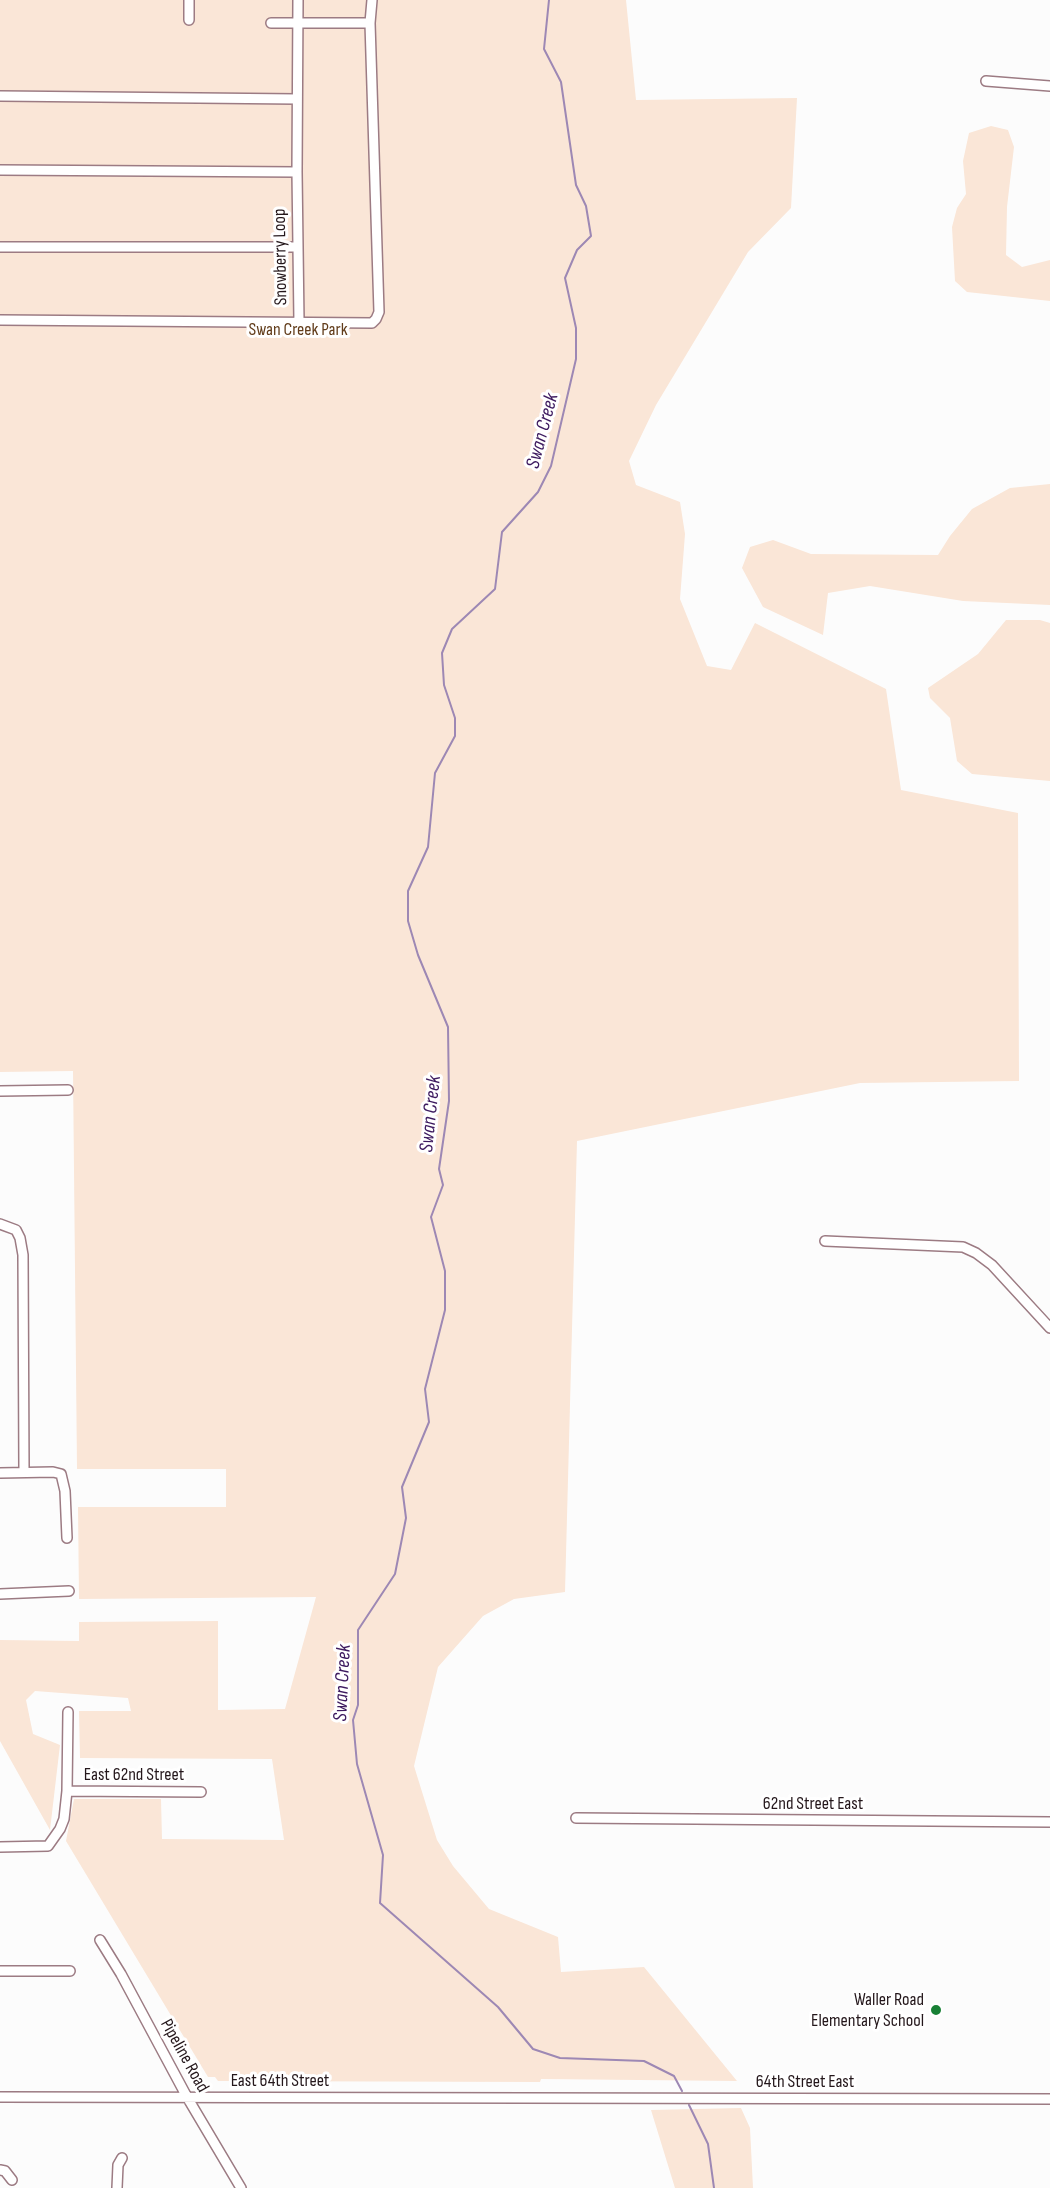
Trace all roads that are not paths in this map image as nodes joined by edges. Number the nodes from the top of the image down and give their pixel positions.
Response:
1 (189, 0) edge
2 (298, 0) edge
3 (372, 0) edge
4 (189, 20) dead end
5 (271, 23) dead end
6 (299, 23) junction
7 (370, 23) junction
8 (986, 81) dead end
9 (1050, 86) edge
10 (0, 96) edge
11 (297, 99) junction
12 (0, 170) edge
13 (297, 172) junction
14 (0, 246) edge
15 (297, 247) junction
16 (0, 320) edge
17 (299, 322) junction
18 (68, 1090) dead end
19 (0, 1091) edge
20 (0, 1224) edge
21 (825, 1241) dead end
22 (1050, 1328) edge
23 (24, 1472) junction
24 (0, 1473) edge
25 (67, 1538) dead end
26 (69, 1591) dead end
27 (0, 1594) edge
28 (68, 1712) dead end
29 (67, 1791) junction
30 (201, 1792) dead end
31 (576, 1818) dead end
32 (1050, 1822) edge
33 (0, 1847) edge
34 (100, 1940) dead end
35 (0, 1971) edge
36 (70, 1971) dead end
37 (0, 2097) edge
38 (187, 2097) junction
39 (561, 2098) joint
40 (1050, 2098) edge
41 (122, 2158) dead end
42 (0, 2170) edge
43 (12, 2180) dead end
44 (117, 2188) edge
45 (241, 2188) edge

1 - 4 street
2 - 6 street, Snowberry Loop
3 - 7 street
5 - 6 street
6 - 7 street
6 - 11 street, Snowberry Loop
7 - 17 street
8 - 9 street
10 - 11 street
11 - 13 street, Snowberry Loop
12 - 13 street
13 - 15 street, Snowberry Loop
14 - 15 street
15 - 17 street, Snowberry Loop
16 - 17 street, Snowberry Loop
18 - 19 street
20 - 23 street
21 - 22 street
23 - 24 street
23 - 25 street
26 - 27 street
28 - 29 street
29 - 30 street, East 62nd Street
29 - 33 street
31 - 32 street, 62nd Street East
34 - 38 street, Pipeline Road
35 - 36 street
37 - 38 street, East 64th Street
38 - 39 street, East 64th Street
38 - 45 street, Pipeline Road
39 - 40 street, 64th Street East
41 - 44 street
42 - 43 street

